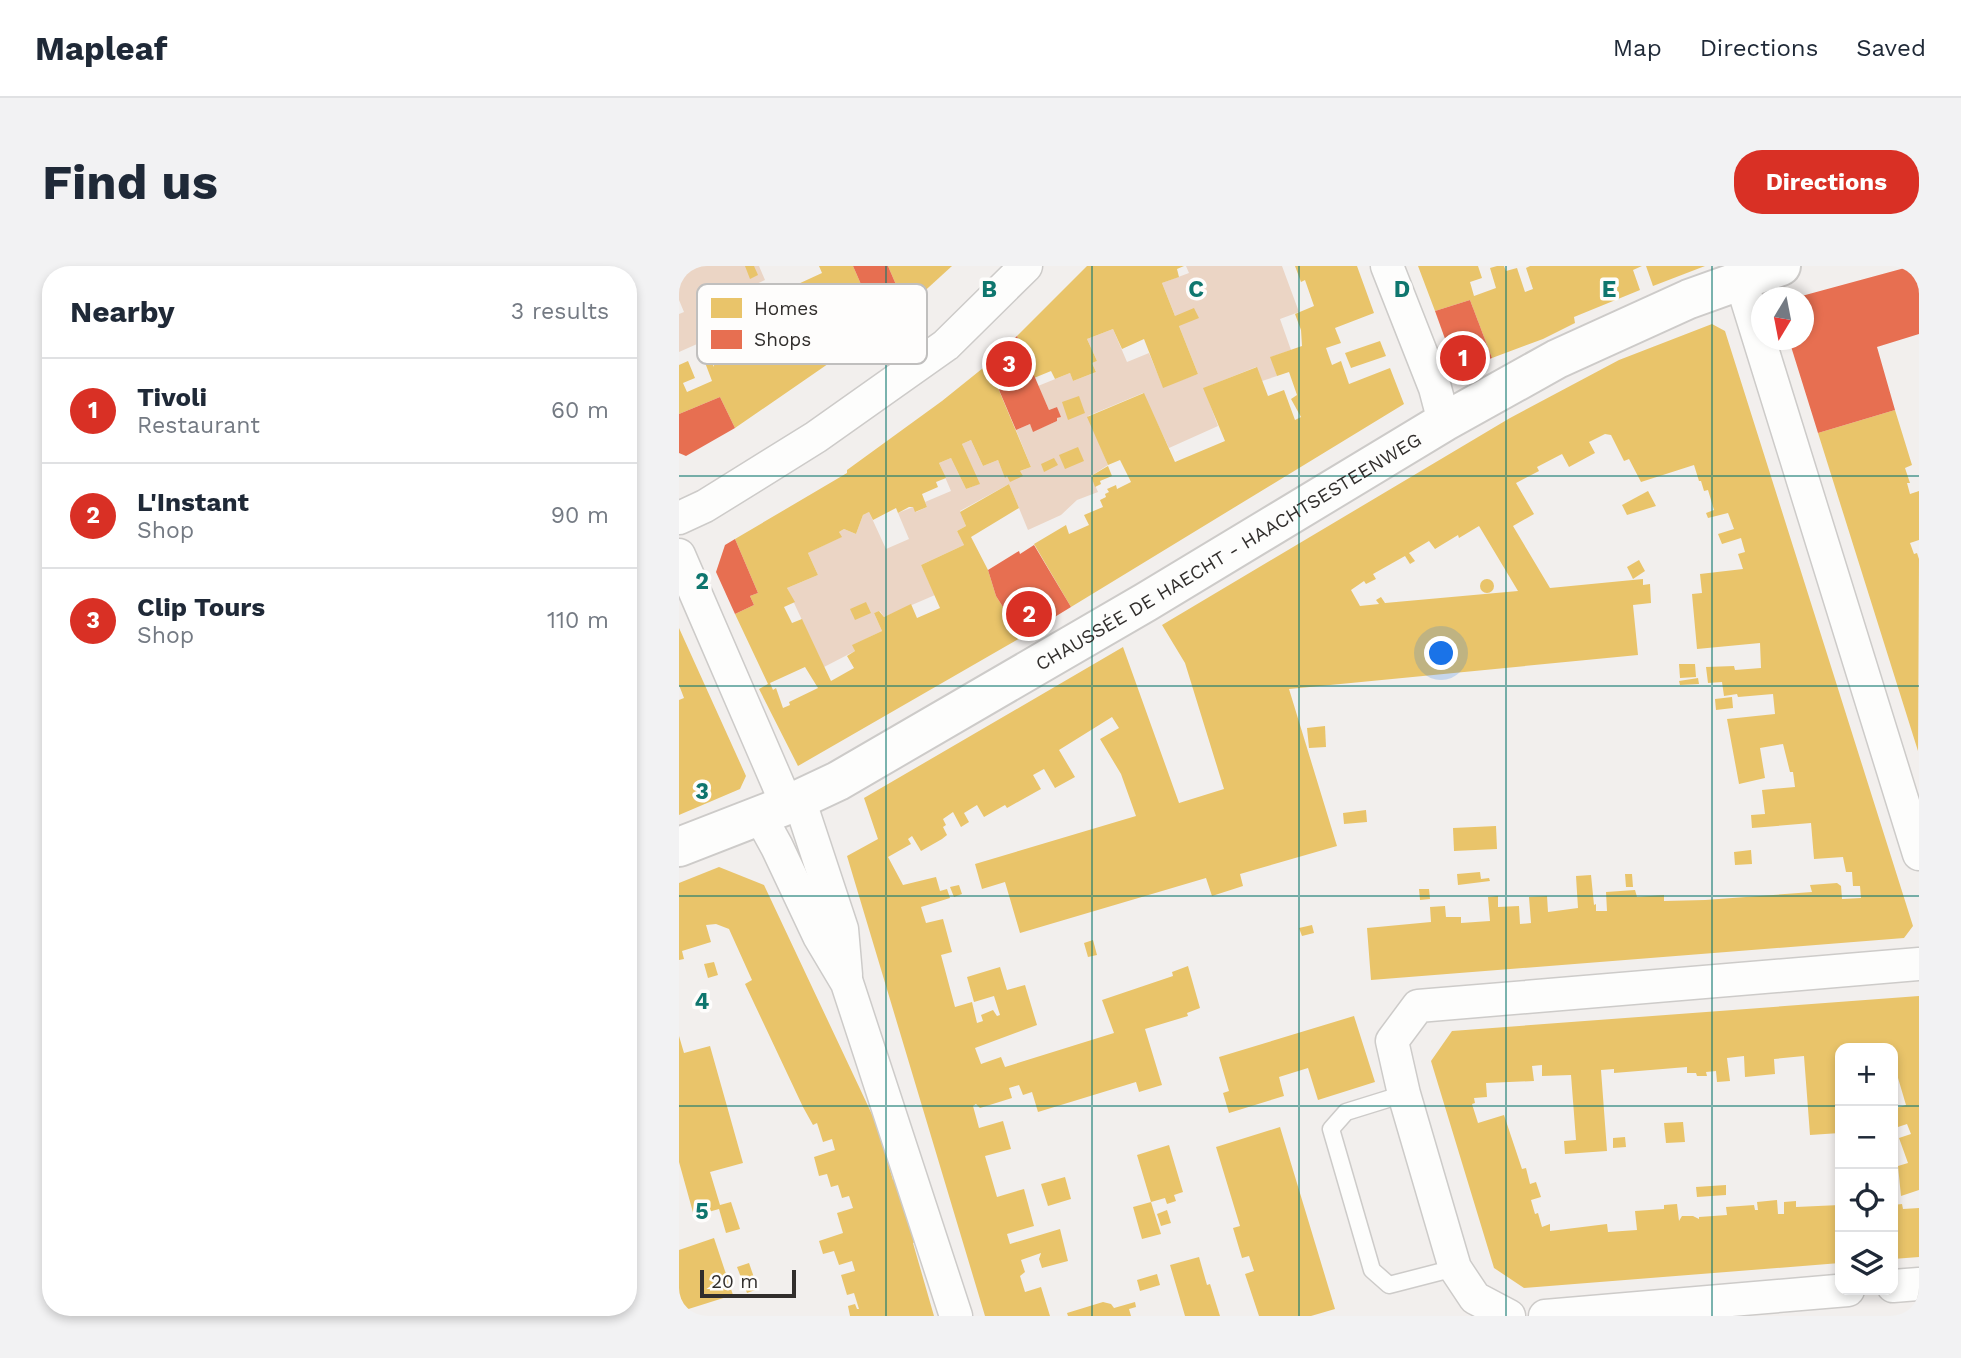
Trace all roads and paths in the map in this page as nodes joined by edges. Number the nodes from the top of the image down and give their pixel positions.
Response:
1 (1026, 266) edge
2 (1387, 266) edge
3 (1781, 266) edge
4 (1741, 281) junction
5 (927, 358) edge
6 (919, 364) edge
7 (1444, 422) junction
8 (679, 517) edge
9 (679, 555) edge
10 (782, 807) junction
11 (679, 847) edge
12 (1919, 854) edge
13 (1919, 964) edge
14 (847, 983) junction
15 (1404, 1094) junction
16 (1455, 1268) junction
17 (1919, 1284) edge
18 (1898, 1286) edge
19 (1835, 1291) edge
20 (956, 1316) edge
21 (1509, 1316) edge
22 (1545, 1316) edge

1 - 5 street
2 - 7 street
3 - 4 street, CHAUSSÉE DE HAECHT - HAACHTSESTEENWEG
4 - 7 street, CHAUSSÉE DE HAECHT - HAACHTSESTEENWEG
4 - 12 street
6 - 8 street
7 - 10 street, CHAUSSÉE DE HAECHT - HAACHTSESTEENWEG
9 - 10 street
10 - 11 street, CHAUSSÉE DE HAECHT - HAACHTSESTEENWEG
10 - 14 street
10 - 14 street
13 - 15 street
14 - 20 street
15 - 16 street
15 - 16 lane
16 - 21 street
17 - 18 street
19 - 22 street

